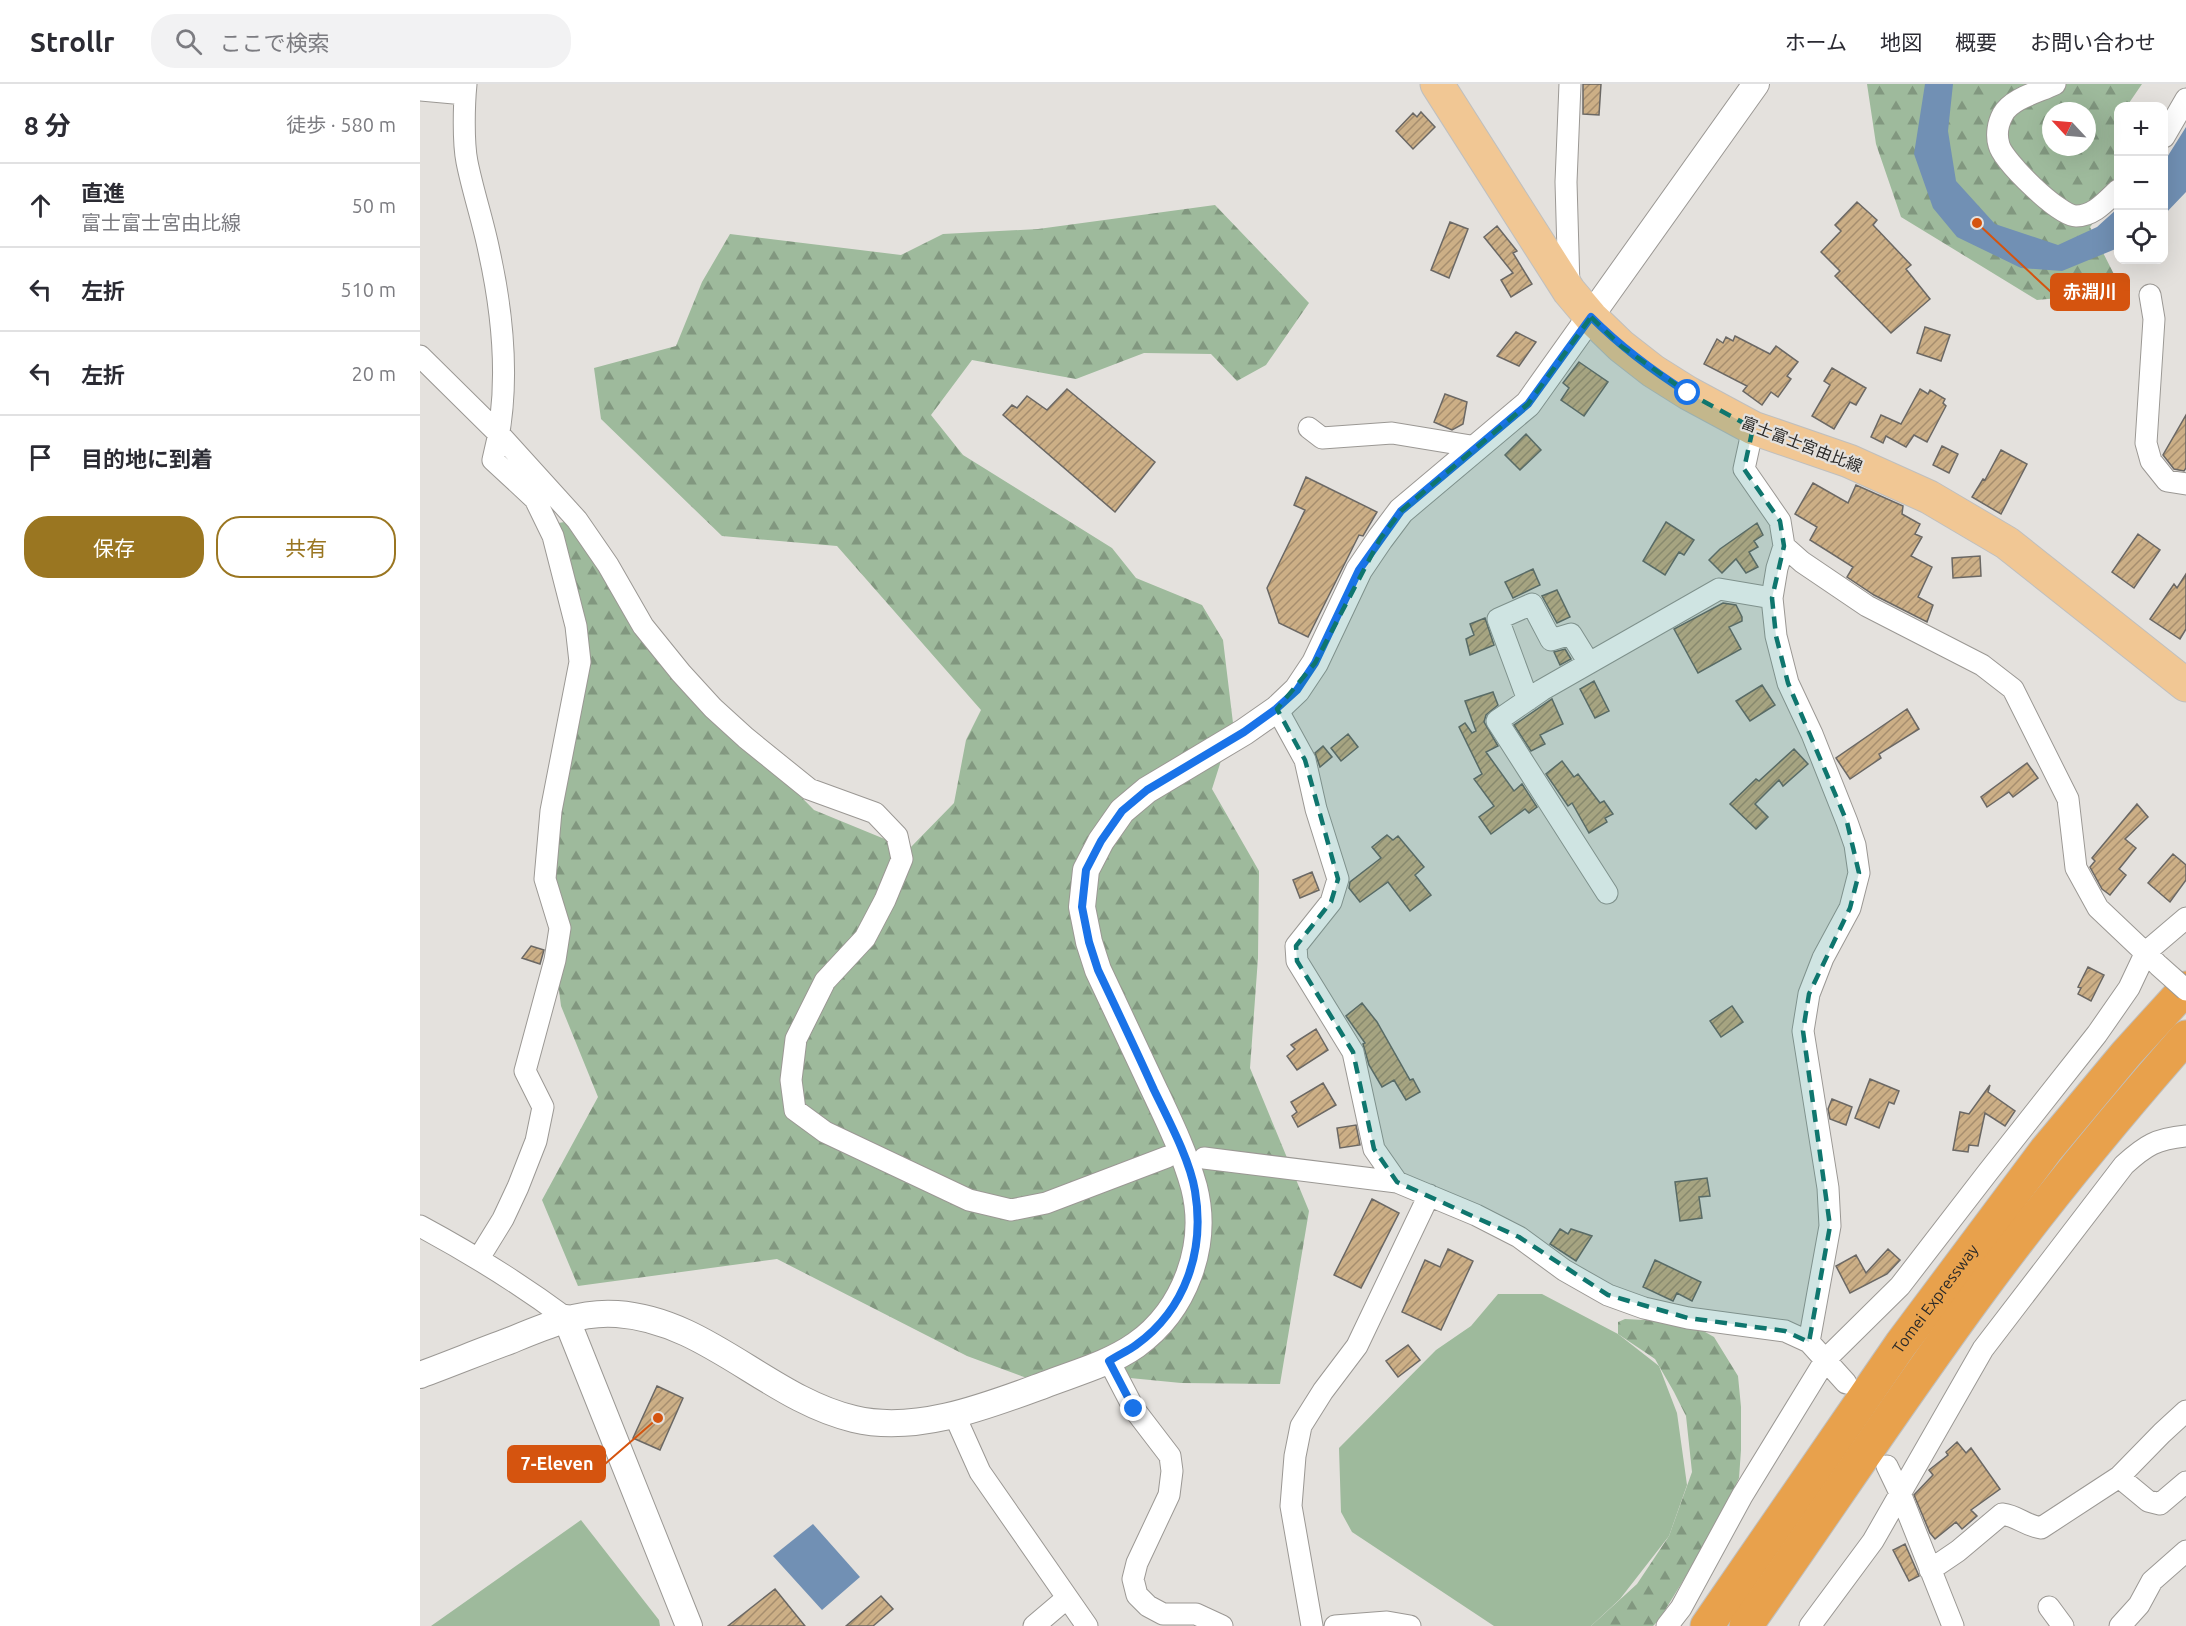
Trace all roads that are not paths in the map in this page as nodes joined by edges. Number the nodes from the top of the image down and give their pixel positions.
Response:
1 (1437, 84) edge
2 (1570, 84) edge
3 (1756, 84) edge
4 (2055, 84) edge
5 (465, 89) edge
6 (420, 90) edge
7 (2186, 99) edge
8 (2168, 129) edge
9 (2114, 193) edge
10 (1569, 291) junction
11 (2150, 295) dead end
12 (1591, 317) junction
13 (420, 356) edge
14 (1309, 428) dead end
15 (1753, 428) junction
16 (500, 435) junction
17 (1477, 447) junction
18 (2186, 484) edge
19 (1784, 546) junction
20 (1772, 598) junction
21 (1589, 663) junction
22 (2186, 685) edge
23 (1528, 700) junction
24 (1276, 709) junction
25 (1607, 893) dead end
26 (2186, 918) edge
27 (2152, 959) junction
28 (2186, 989) edge
29 (2186, 1037) edge
30 (2186, 1136) edge
31 (1167, 1157) dead end
32 (1204, 1158) dead end
33 (1397, 1182) junction
34 (1429, 1195) junction
35 (420, 1226) edge
36 (479, 1258) junction
37 (566, 1318) junction
38 (1809, 1342) junction
39 (1826, 1359) junction
40 (1109, 1361) junction
41 (420, 1375) edge
42 (1846, 1383) dead end
43 (2186, 1411) edge
44 (954, 1414) junction
45 (1887, 1466) dead end
46 (2119, 1477) junction
47 (2186, 1482) edge
48 (1900, 1493) junction
49 (2186, 1551) edge
50 (1930, 1570) junction
51 (1067, 1598) junction
52 (2049, 1607) dead end
53 (689, 1626) edge
54 (1034, 1626) edge
55 (1087, 1626) edge
56 (1222, 1626) edge
57 (1312, 1626) edge
58 (1335, 1626) edge
59 (1410, 1626) edge
60 (1667, 1626) edge
61 (1707, 1626) edge
62 (1746, 1626) edge
63 (1810, 1626) edge
64 (1953, 1626) edge
65 (2063, 1626) edge
66 (2120, 1626) edge

1 - 10 main road, 富士富士宮由比線
2 - 10 street
3 - 12 street
4 - 9 street
5 - 6 street
5 - 16 street
7 - 8 street
10 - 12 main road, 富士富士宮由比線
11 - 18 street
12 - 15 main road, 富士富士宮由比線
12 - 17 street
13 - 16 street
14 - 17 street
15 - 19 street
15 - 22 main road, 富士富士宮由比線
16 - 31 street
16 - 36 street
17 - 24 street
19 - 20 street
19 - 27 street
20 - 21 street
20 - 38 street
21 - 23 street
21 - 23 street
23 - 25 street
24 - 33 street
24 - 40 street
26 - 27 street
27 - 28 street, bridge
27 - 39 street
28 - 61 highway, Tomei Expressway
29 - 62 highway, Tomei Expressway
30 - 48 street
32 - 33 street
33 - 34 street
34 - 38 street
34 - 57 street
35 - 36 street
36 - 37 street
37 - 41 street
37 - 44 street
37 - 53 street
38 - 39 street
39 - 42 street
39 - 60 street
40 - 44 street
40 - 56 street
43 - 46 street
44 - 51 street
45 - 48 street
46 - 47 street
46 - 50 street
48 - 50 street
48 - 63 street
49 - 66 street
50 - 64 street
51 - 54 street
51 - 55 street
52 - 65 street
58 - 59 street

